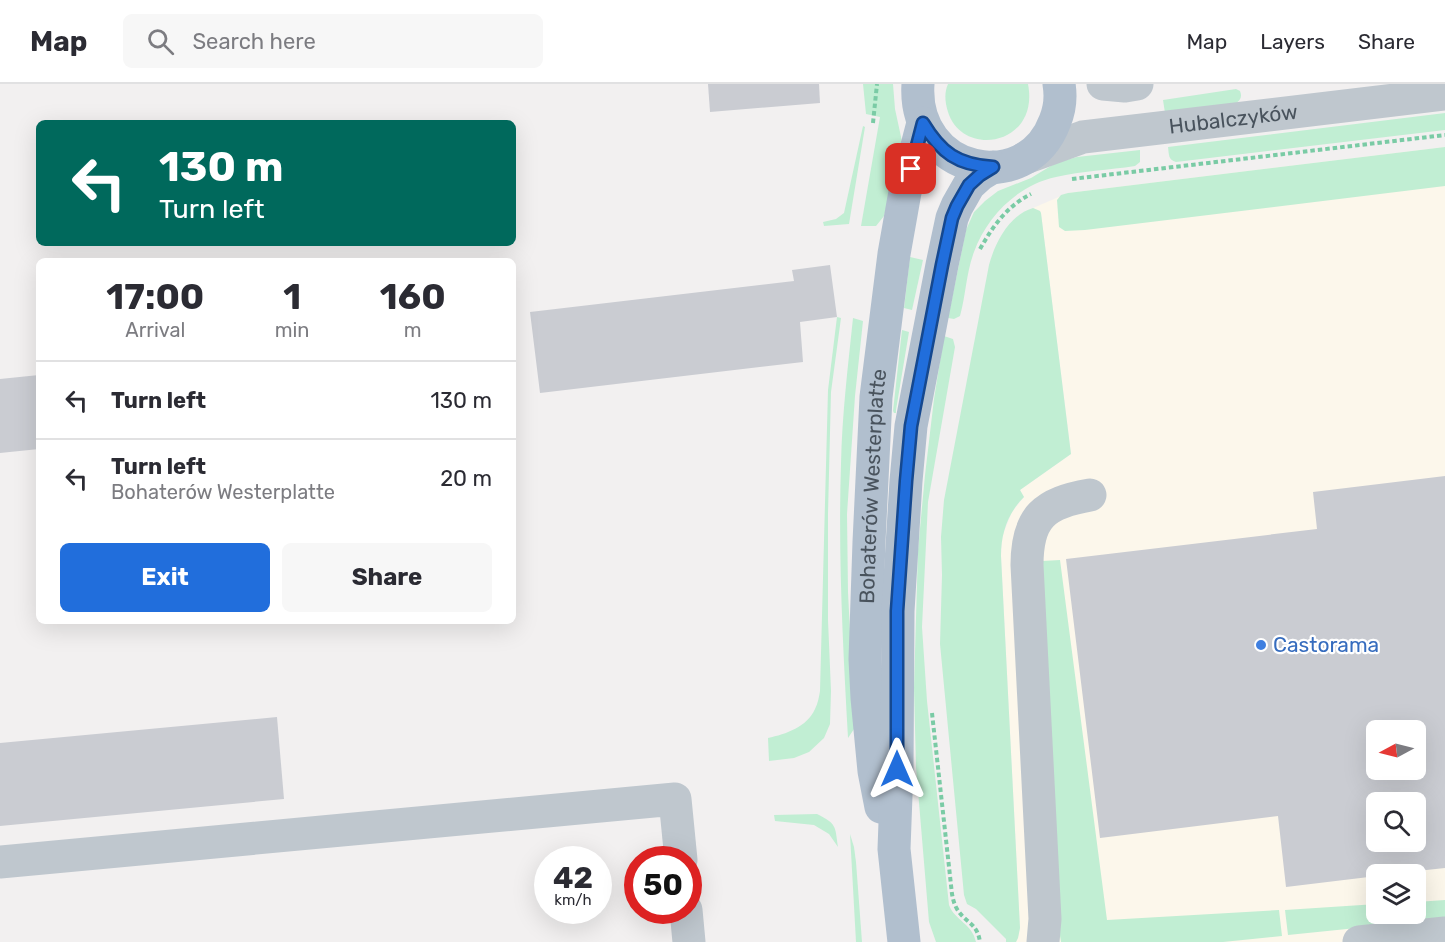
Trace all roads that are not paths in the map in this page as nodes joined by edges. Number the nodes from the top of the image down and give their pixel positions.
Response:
1 (918, 84) edge
2 (1059, 84) edge
3 (1103, 84) edge
4 (1137, 84) edge
5 (1445, 94) edge
6 (923, 123) junction
7 (1025, 158) junction
8 (993, 167) junction
9 (1090, 495) dead end
10 (680, 846) edge
11 (894, 849) junction
12 (0, 862) edge
13 (687, 924) edge
14 (1445, 933) edge
15 (906, 937) edge
16 (689, 942) edge
17 (1043, 942) edge
18 (1359, 942) edge

1 - 6 main road
2 - 7 main road
3 - 4 street
5 - 7 street, Hubalczyków
6 - 8 main road
6 - 11 main road, Bohaterów Westerplatte
7 - 8 main road
8 - 11 main road, Bohaterów Westerplatte
9 - 17 street
10 - 12 street
11 - 15 main road, Bohaterów Westerplatte
13 - 16 street
14 - 18 street

